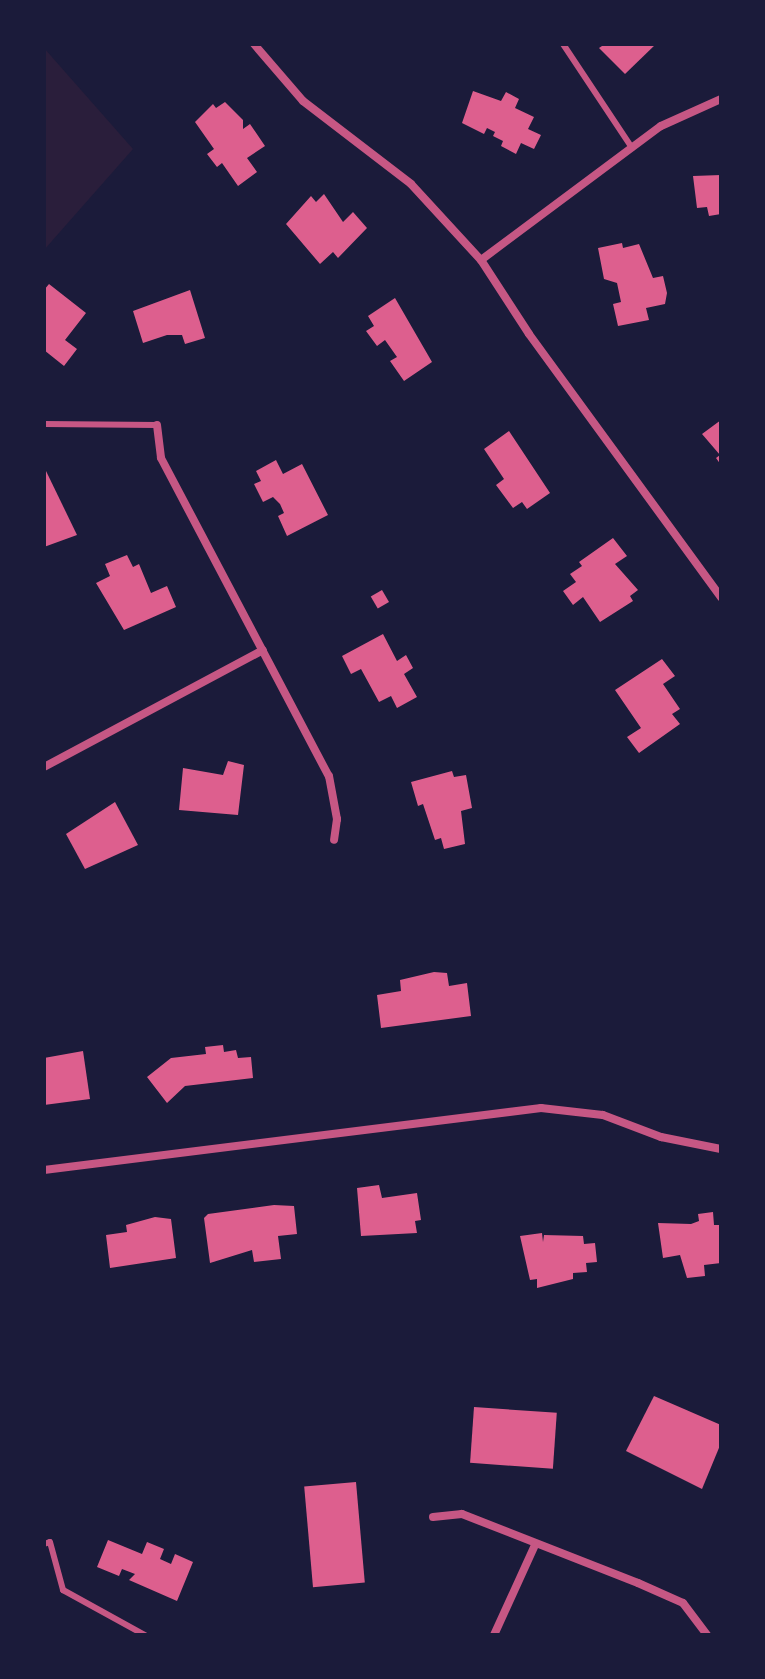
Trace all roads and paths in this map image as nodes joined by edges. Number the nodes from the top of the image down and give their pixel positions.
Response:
1 (254, 44) edge
2 (563, 44) edge
3 (721, 99) edge
4 (632, 148) junction
5 (481, 260) junction
6 (44, 424) edge
7 (157, 425) joint
8 (721, 597) edge
9 (263, 650) junction
10 (44, 767) edge
11 (334, 840) dead end
12 (721, 1149) edge
13 (44, 1170) edge
14 (433, 1517) dead end
15 (44, 1544) edge
16 (535, 1545) junction
17 (145, 1635) edge
18 (494, 1635) edge
19 (707, 1635) edge

1 - 5 street
2 - 4 lane
3 - 4 street
4 - 5 street
5 - 8 street
6 - 7 lane
7 - 9 street
9 - 10 street
9 - 11 street
12 - 13 street
14 - 16 street
15 - 17 lane
16 - 18 street
16 - 19 street

